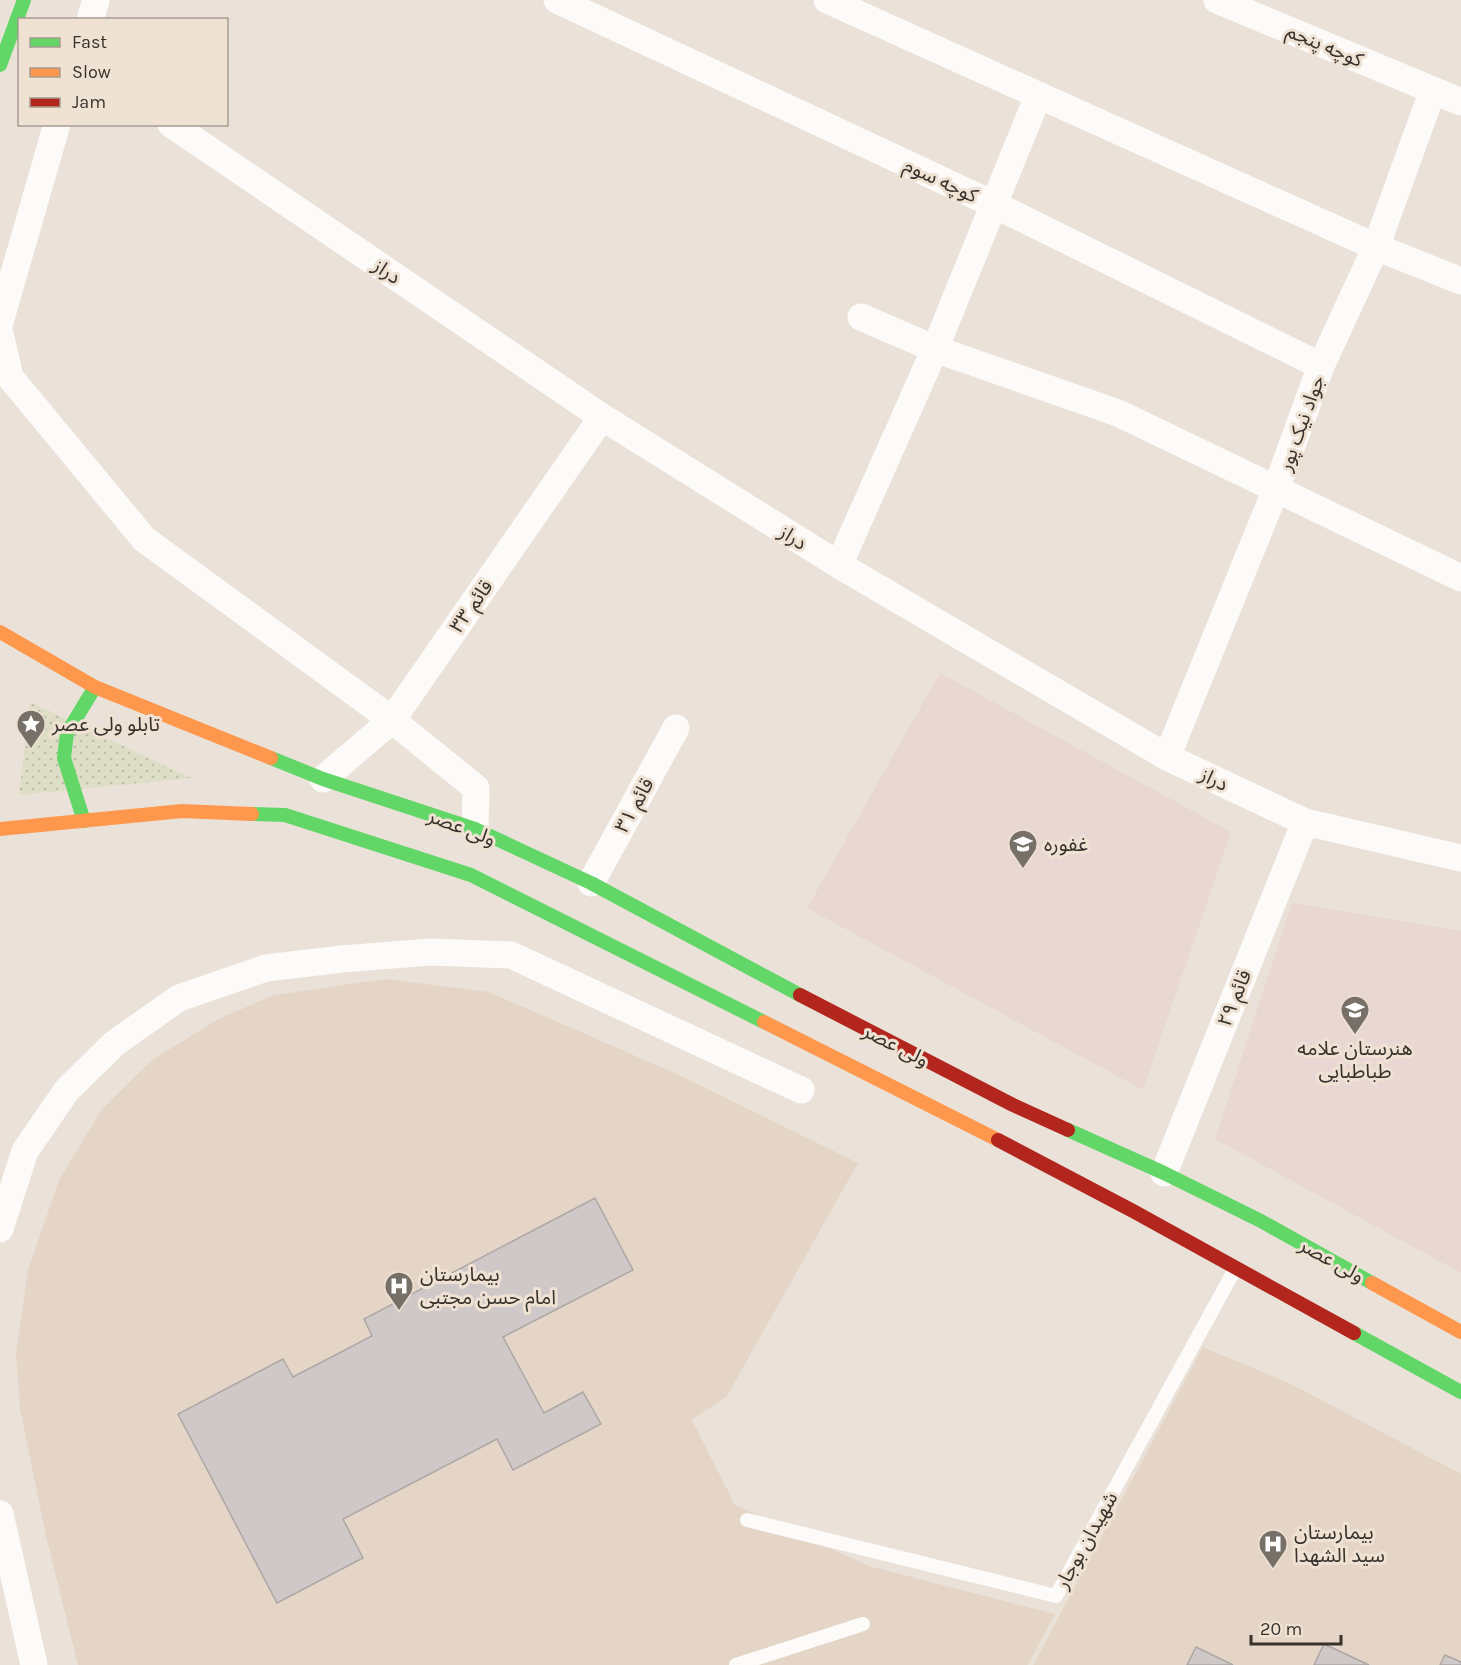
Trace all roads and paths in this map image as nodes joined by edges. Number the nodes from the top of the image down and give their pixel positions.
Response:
1 (96, 0) edge
2 (557, 0) edge
3 (827, 0) edge
4 (1217, 0) edge
5 (91, 18) edge
6 (18, 19) edge
7 (0, 66) edge
8 (1433, 90) junction
9 (1038, 96) junction
10 (1461, 102) edge
11 (56, 126) edge
12 (174, 126) edge
13 (995, 206) junction
14 (1376, 247) junction
15 (1461, 280) edge
16 (861, 317) dead end
17 (0, 322) edge
18 (0, 334) edge
19 (935, 349) junction
20 (1321, 366) junction
21 (602, 417) junction
22 (1276, 489) junction
23 (838, 566) junction
24 (1461, 578) edge
25 (0, 632) edge
26 (95, 687) junction
27 (392, 720) junction
28 (676, 728) dead end
29 (1167, 757) junction
30 (323, 779) junction
31 (84, 821) junction
32 (1305, 822) junction
33 (0, 829) edge
34 (476, 829) junction
35 (1461, 858) edge
36 (591, 883) junction
37 (801, 1090) dead end
38 (1164, 1173) junction
39 (0, 1229) edge
40 (1235, 1269) junction
41 (1461, 1332) edge
42 (1461, 1392) edge
43 (0, 1514) edge
44 (747, 1520) dead end
45 (863, 1624) dead end
46 (34, 1665) edge
47 (736, 1665) edge

1 - 5 street
2 - 13 street, کوچه سوم
3 - 9 street
4 - 8 street, کوچه پنجم
6 - 7 main road
8 - 10 street, کوچه پنجم
8 - 14 street, جواد نیک پور
9 - 13 street
9 - 14 street
11 - 17 street
12 - 21 street, دراز
13 - 19 street
13 - 20 street, کوچه سوم
14 - 15 street
14 - 20 street, جواد نیک پور
16 - 19 street
18 - 27 street
19 - 22 street
19 - 23 street
20 - 22 street, جواد نیک پور
21 - 23 street, دراز
21 - 27 street, قائم ۳۳
22 - 24 street
22 - 29 street, جواد نیک پور
23 - 29 street, دراز
25 - 26 main road, ولی عصر
26 - 30 main road, ولی عصر
26 - 31 main road
27 - 30 street, قائم ۳۳
27 - 34 street
28 - 36 street, قائم ۳۱
29 - 32 street, دراز
30 - 34 main road, ولی عصر
31 - 33 main road
31 - 40 main road
32 - 35 street, دراز
32 - 38 street, قائم ۲۹
34 - 36 main road, ولی عصر
36 - 38 main road, ولی عصر
37 - 39 street
38 - 41 main road, ولی عصر
40 - 42 main road
40 - 44 lane, شهیدان بوجار
43 - 46 street
45 - 47 lane

